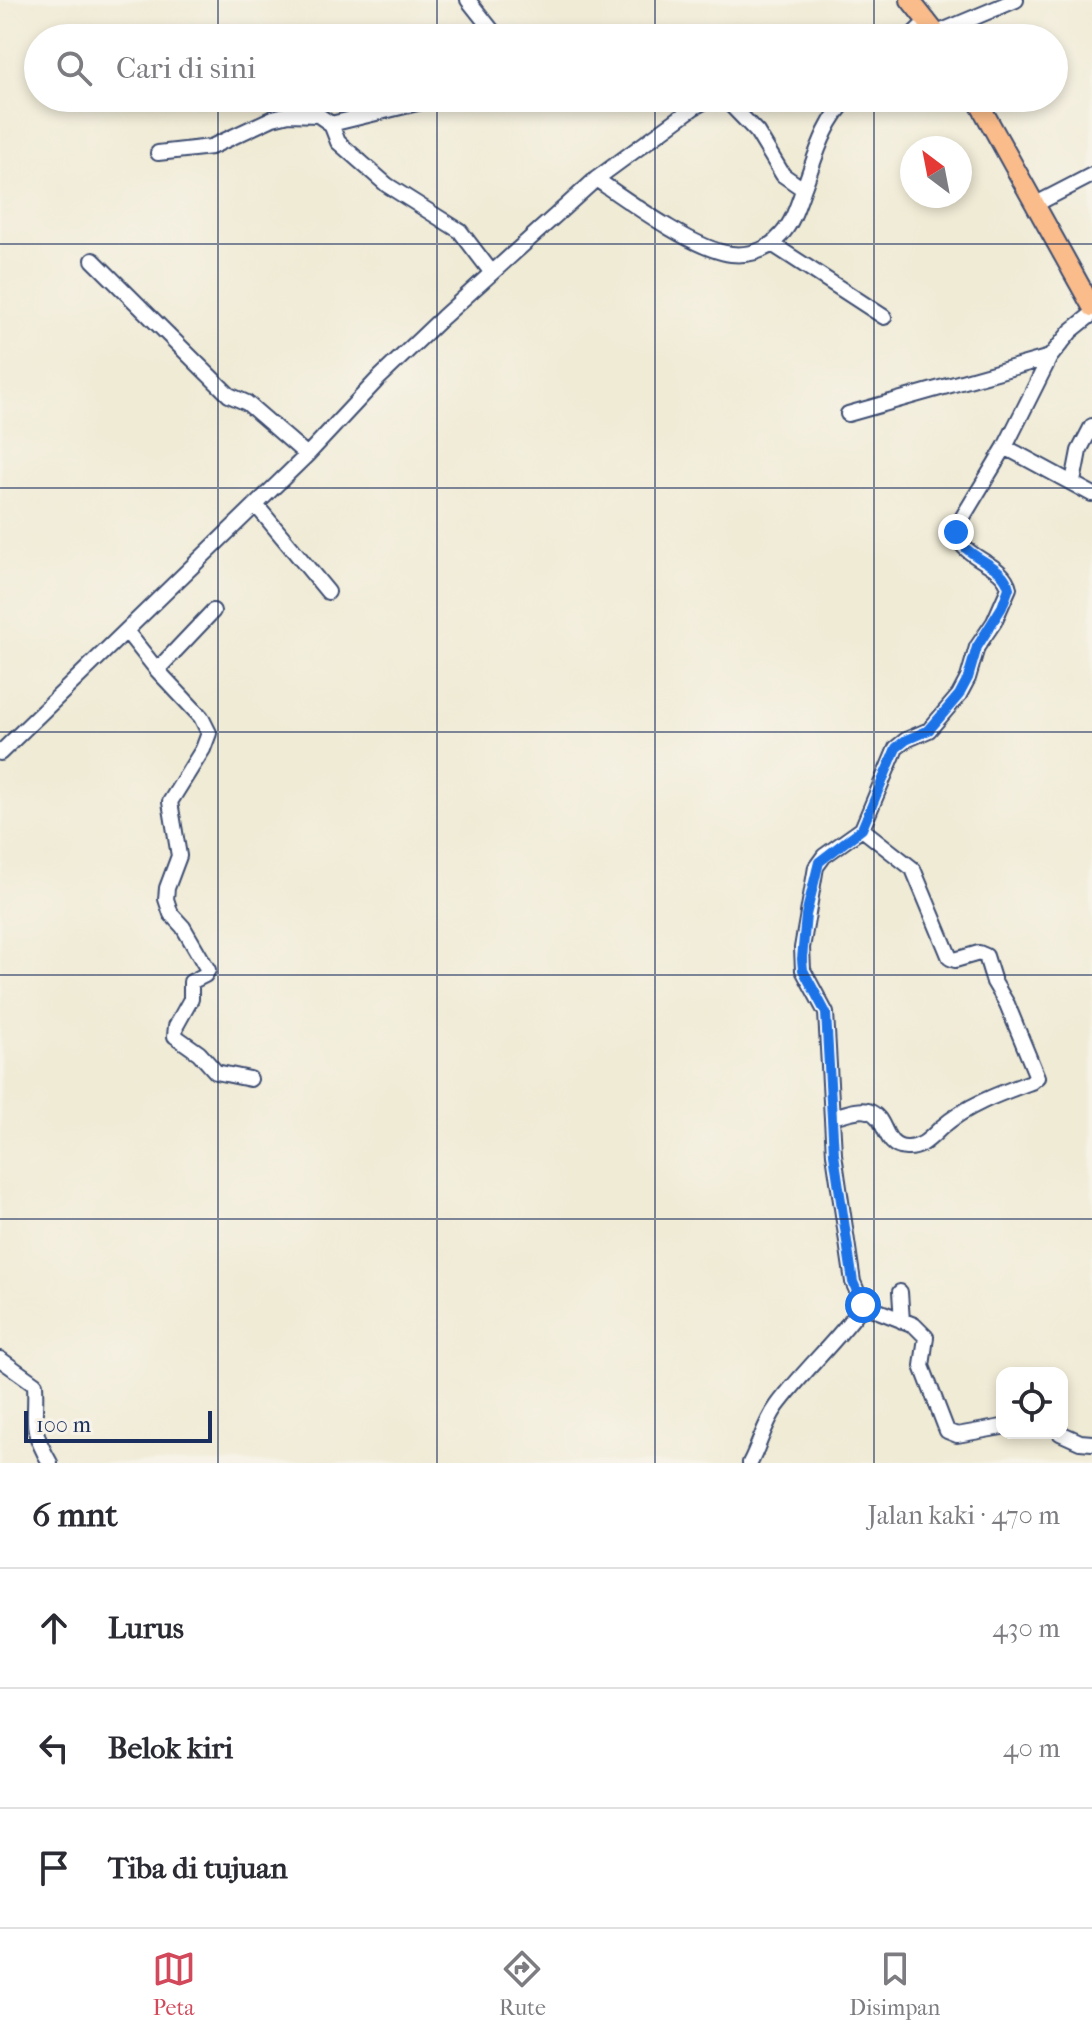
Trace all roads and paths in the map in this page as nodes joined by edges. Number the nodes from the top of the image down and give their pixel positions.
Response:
1 (468, 0) edge
2 (910, 0) edge
3 (1016, 0) edge
4 (487, 24) edge
5 (930, 24) edge
6 (951, 24) edge
7 (380, 112) edge
8 (688, 112) edge
9 (738, 112) edge
10 (836, 112) edge
11 (984, 112) edge
12 (331, 124) junction
13 (158, 153) dead end
14 (1092, 175) edge
15 (596, 179) junction
16 (803, 189) junction
17 (1036, 204) junction
18 (772, 244) junction
19 (93, 260) dead end
20 (492, 273) junction
21 (1092, 307) edge
22 (1092, 314) edge
23 (884, 317) dead end
24 (1050, 357) junction
25 (848, 414) dead end
26 (1092, 426) edge
27 (1005, 447) junction
28 (307, 455) junction
29 (1073, 482) junction
30 (1092, 494) edge
31 (256, 505) junction
32 (328, 592) dead end
33 (213, 611) dead end
34 (127, 632) junction
35 (157, 670) junction
36 (0, 753) edge
37 (862, 829) junction
38 (250, 1079) dead end
39 (832, 1117) junction
40 (900, 1292) dead end
41 (863, 1305) junction
42 (902, 1321) junction
43 (0, 1359) edge
44 (996, 1428) edge
45 (1068, 1437) edge
46 (1092, 1443) edge
47 (50, 1463) edge
48 (750, 1463) edge

1 - 4 street
2 - 5 main road
3 - 6 street
7 - 12 street
8 - 15 street
9 - 16 street
10 - 16 street
11 - 17 main road
12 - 13 street
12 - 20 street
14 - 17 street
15 - 18 street
15 - 20 street
16 - 18 street
17 - 21 main road
18 - 23 street
19 - 28 street
20 - 28 street
22 - 24 street
24 - 25 street
24 - 27 street
26 - 29 street
27 - 29 street
27 - 37 street
28 - 31 street
29 - 30 street
31 - 32 street
31 - 34 street
33 - 35 street
34 - 35 street
34 - 36 street
35 - 38 street
37 - 39 street
37 - 39 street
39 - 41 street
40 - 42 street
41 - 42 street
41 - 48 street
42 - 44 street
43 - 47 street
45 - 46 street

